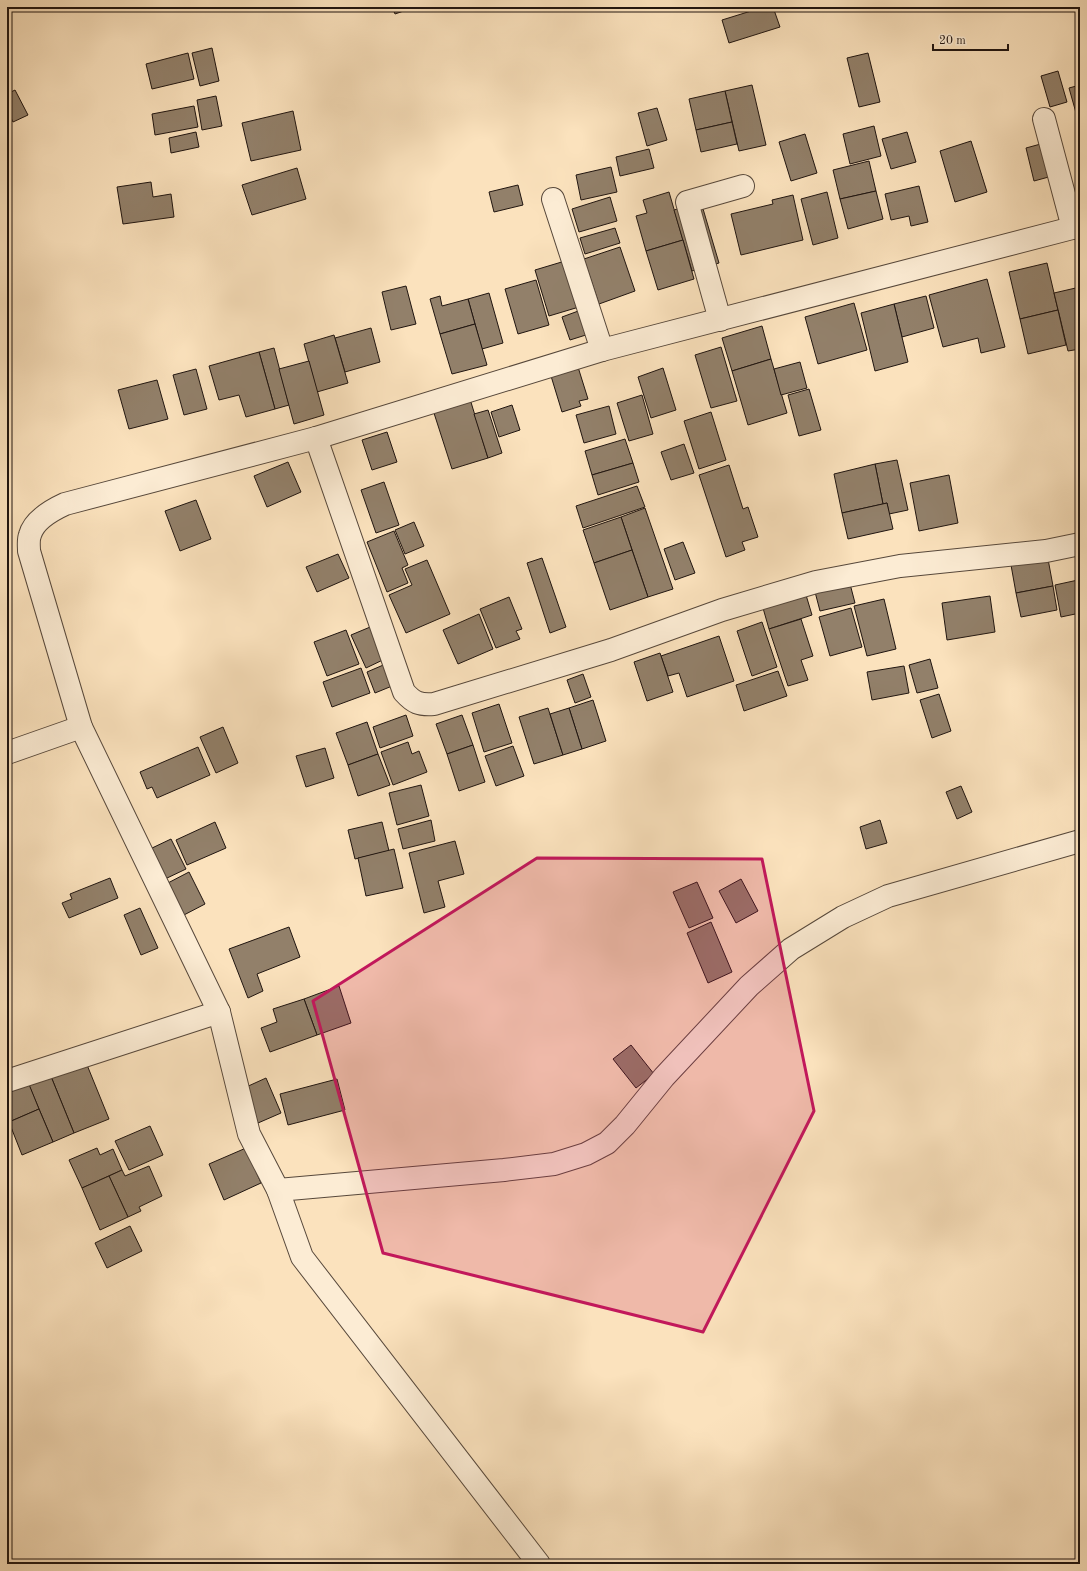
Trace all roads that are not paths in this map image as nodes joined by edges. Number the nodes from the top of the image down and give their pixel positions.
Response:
1 (1044, 119) dead end
2 (743, 186) dead end
3 (553, 199) dead end
4 (1077, 227) edge
5 (720, 320) junction
6 (602, 350) junction
7 (316, 438) junction
8 (1080, 544) edge
9 (81, 727) junction
10 (7, 753) edge
11 (1080, 840) edge
12 (219, 1012) junction
13 (7, 1081) edge
14 (278, 1190) junction
15 (539, 1564) edge

1 - 4 street
2 - 5 street
3 - 6 street
4 - 5 street
5 - 6 street
6 - 7 street
7 - 8 street
7 - 9 street
9 - 10 street
9 - 12 street
11 - 14 street
12 - 13 street
12 - 14 street
14 - 15 street

